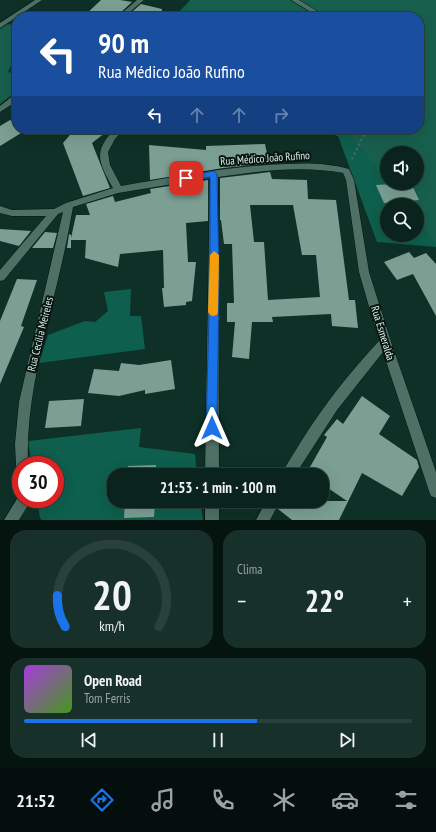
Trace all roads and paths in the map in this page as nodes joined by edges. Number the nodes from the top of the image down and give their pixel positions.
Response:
1 (39, 0) edge
2 (141, 0) edge
3 (294, 0) edge
4 (21, 12) edge
5 (126, 12) edge
6 (315, 12) edge
7 (12, 18) edge
8 (0, 26) edge
9 (12, 101) edge
10 (0, 110) edge
11 (116, 134) edge
12 (364, 134) edge
13 (346, 171) junction
14 (214, 174) junction
15 (118, 190) junction
16 (70, 205) junction
17 (0, 209) edge
18 (55, 212) junction
19 (0, 277) edge
20 (385, 342) junction
21 (22, 456) edge
22 (212, 468) edge
23 (292, 468) edge
24 (436, 490) edge
25 (18, 508) edge
26 (212, 508) edge
27 (269, 508) edge
28 (11, 520) edge
29 (212, 520) edge
30 (263, 520) edge

1 - 4 street
2 - 5 street
3 - 6 street
7 - 8 street
9 - 10 street
11 - 15 street
12 - 13 path
13 - 14 street, Rua Médico João Rufino
13 - 20 street, Rua Esmeralda
14 - 15 street, Rua Médico João Rufino
14 - 22 street
15 - 16 street, Rua Médico João Rufino
16 - 18 street, Rua Médico João Rufino
16 - 21 street, Rua Cecília Meireles
17 - 18 street, Rua Médico João Rufino
18 - 19 street
20 - 23 street
20 - 24 street, Rua Esmeralda
25 - 28 street
26 - 29 street
27 - 30 street

